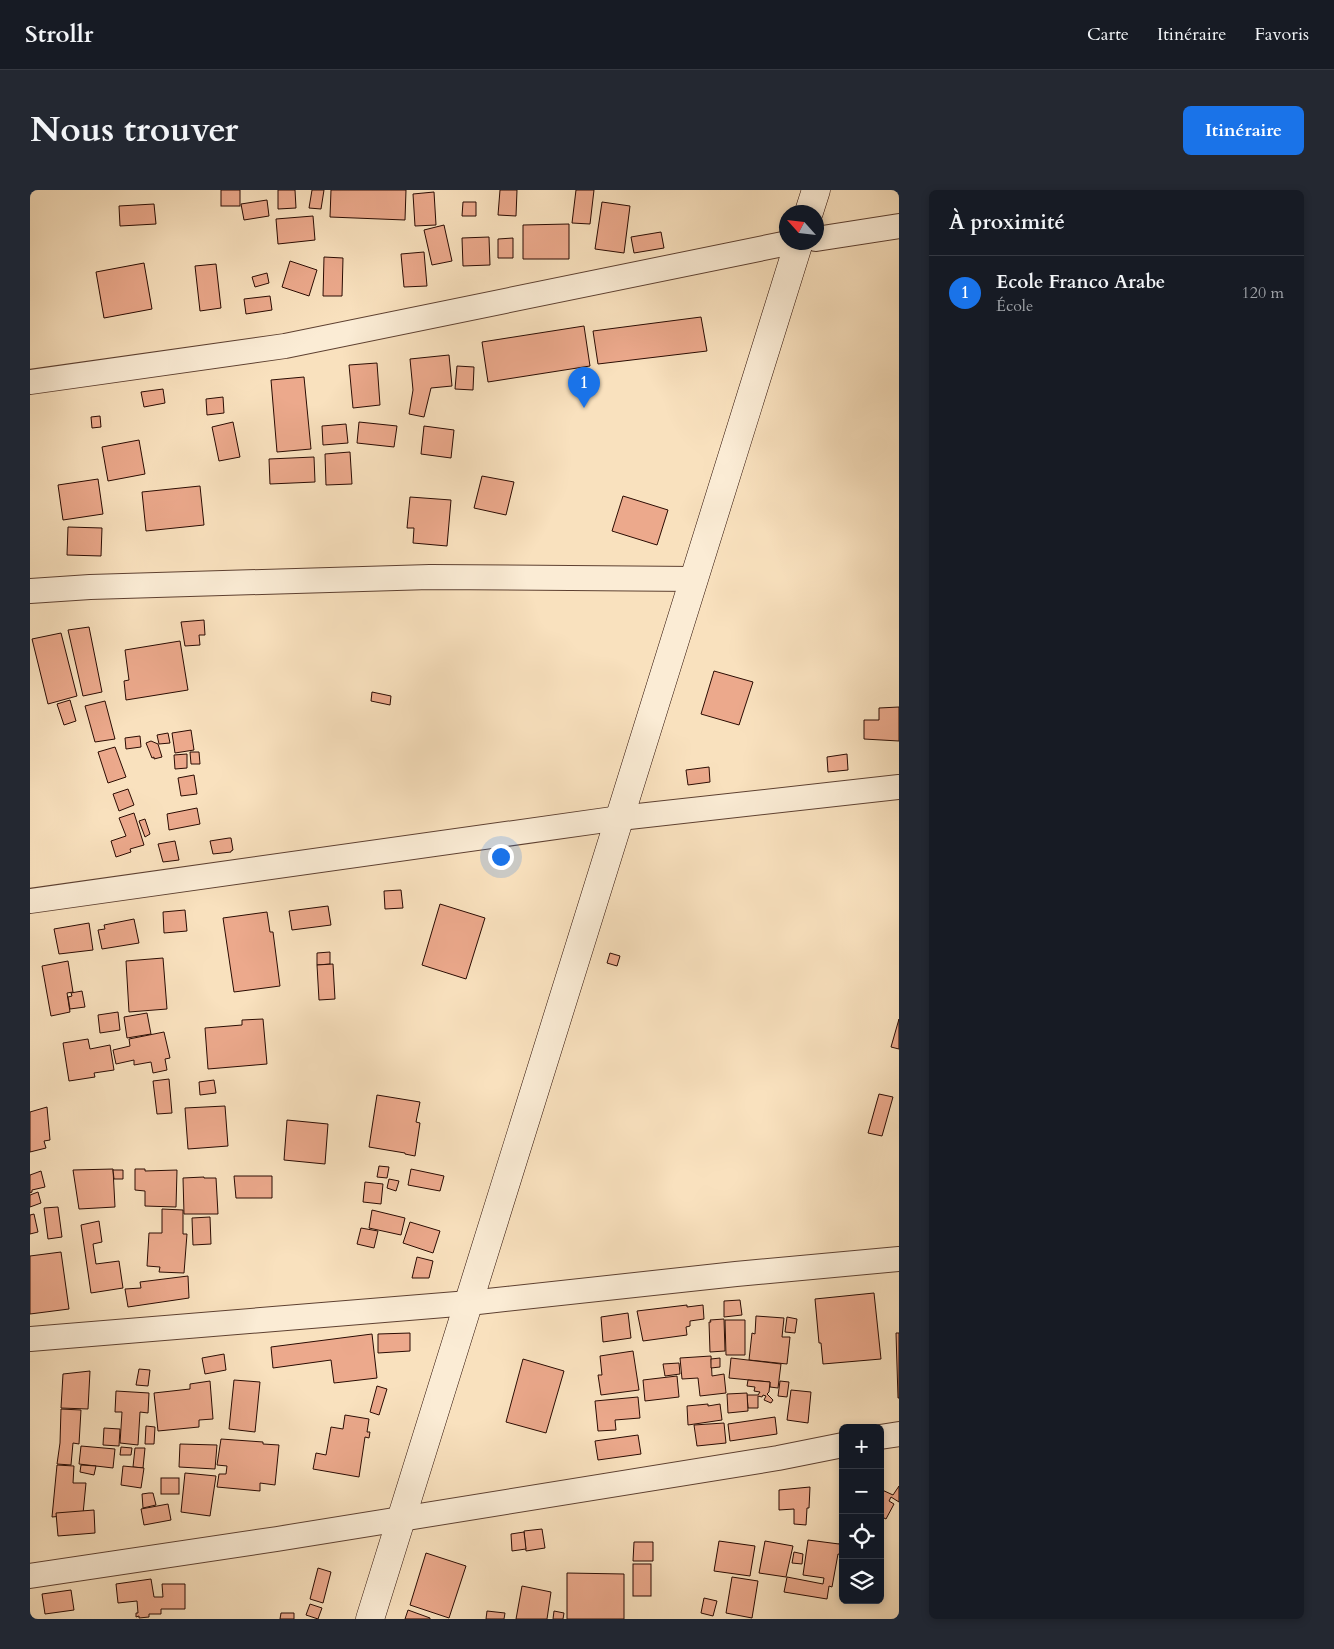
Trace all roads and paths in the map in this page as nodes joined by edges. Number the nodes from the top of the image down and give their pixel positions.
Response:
1 (816, 190) edge
2 (811, 205) edge
3 (899, 226) edge
4 (824, 238) edge
5 (779, 245) edge
6 (797, 250) edge
7 (30, 382) edge
8 (694, 579) junction
9 (30, 591) edge
10 (899, 787) edge
11 (620, 818) junction
12 (30, 901) edge
13 (899, 1260) edge
14 (469, 1303) junction
15 (30, 1339) edge
16 (899, 1434) edge
17 (884, 1437) edge
18 (839, 1446) edge
19 (402, 1518) junction
20 (30, 1576) edge
21 (370, 1619) edge

1 - 2 street
3 - 4 street
5 - 7 street
6 - 8 street
8 - 9 street
8 - 11 street
10 - 11 street
11 - 12 street
11 - 14 street
13 - 14 street
14 - 15 street
14 - 19 street
16 - 17 street
18 - 19 street
19 - 20 street
19 - 21 street

